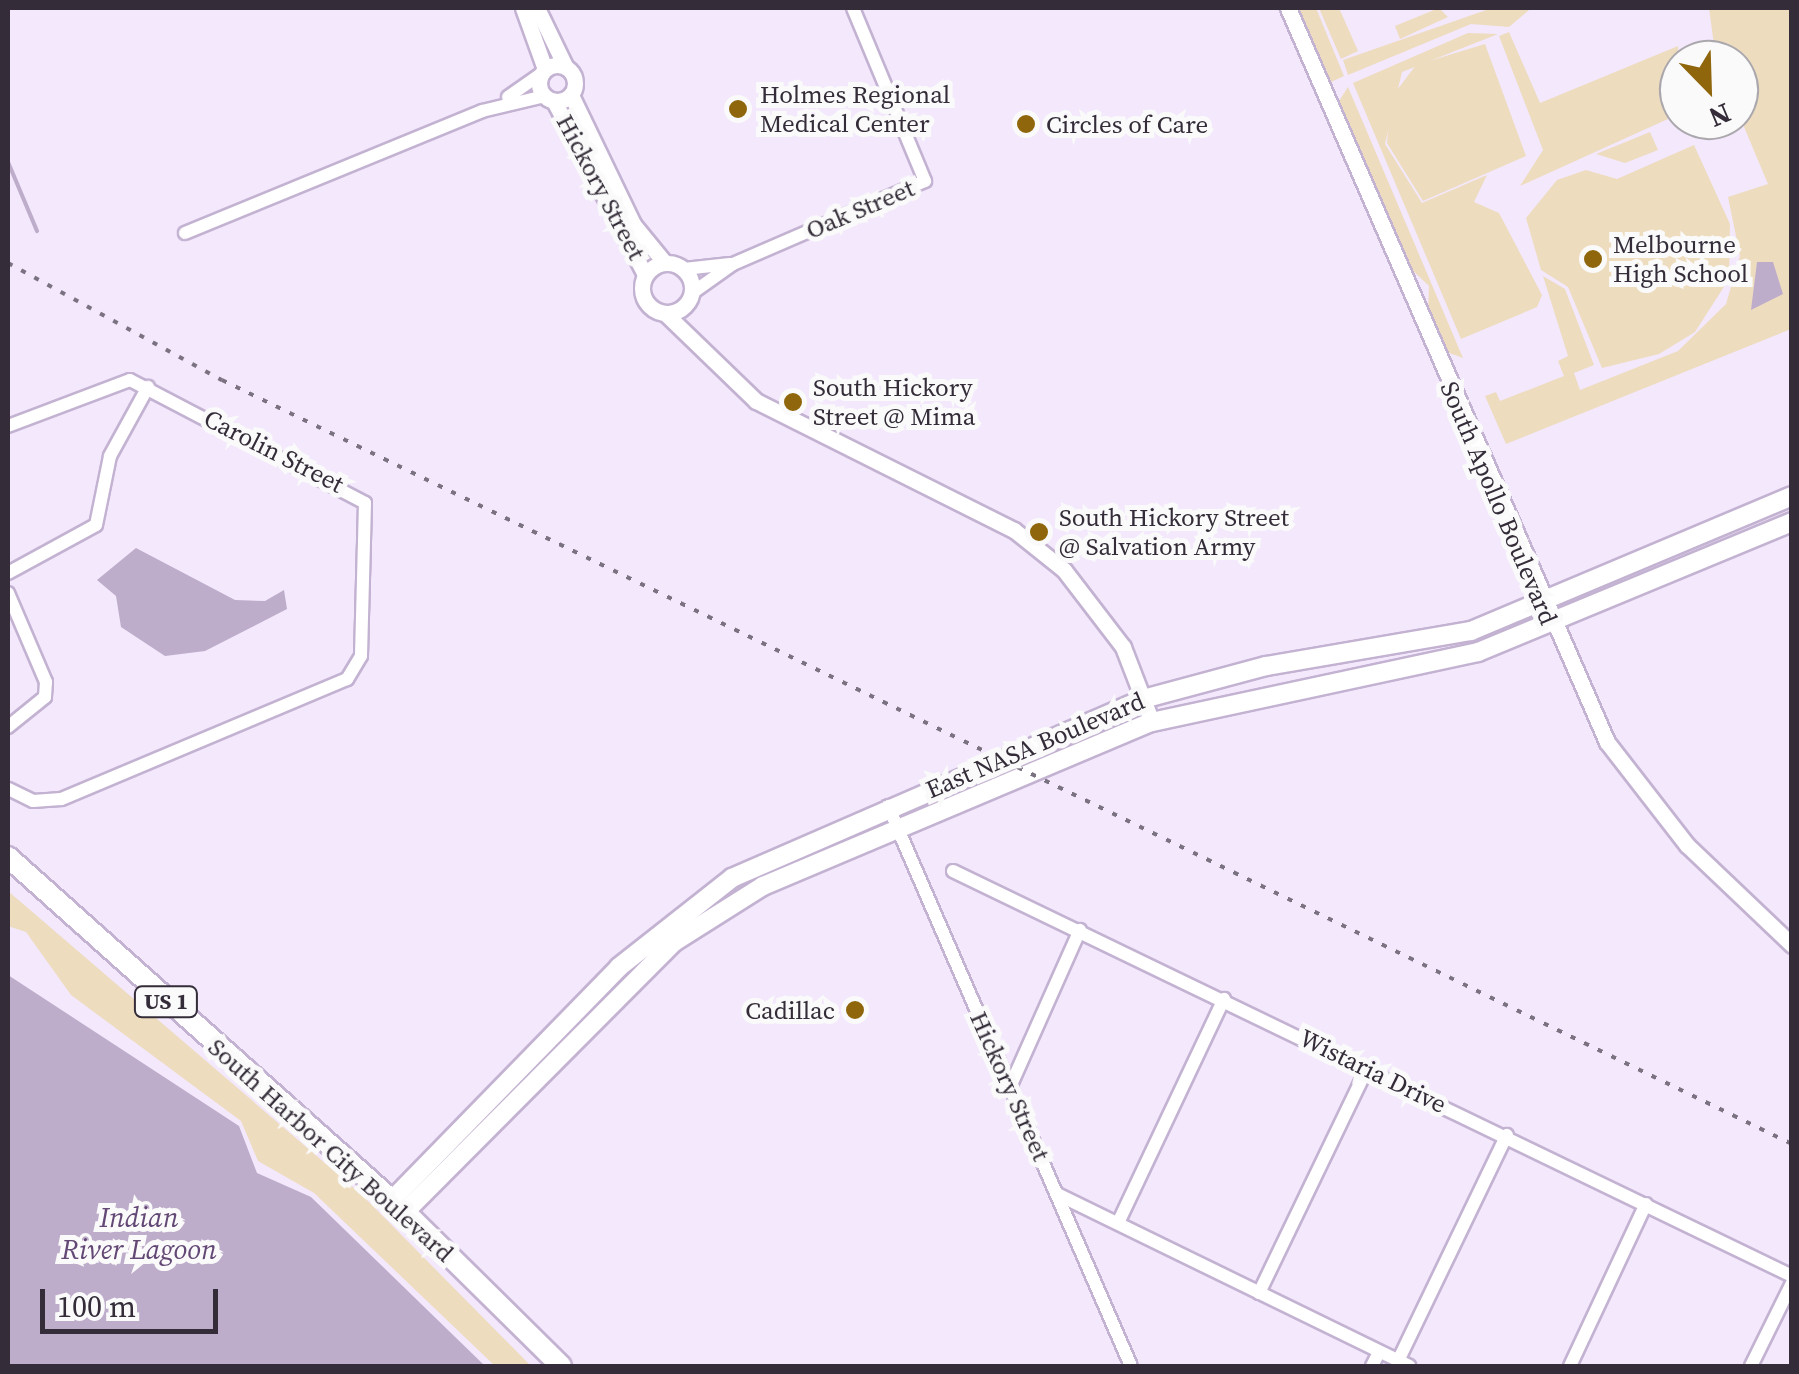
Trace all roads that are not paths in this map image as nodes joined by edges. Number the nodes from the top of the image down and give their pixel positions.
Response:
1 (524, 8) edge
2 (537, 8) edge
3 (853, 8) edge
4 (1288, 8) edge
5 (565, 66) junction
6 (543, 72) junction
7 (571, 95) junction
8 (549, 99) junction
9 (494, 107) junction
10 (185, 233) dead end
11 (665, 263) junction
12 (733, 264) junction
13 (684, 269) junction
14 (646, 274) junction
15 (690, 298) junction
16 (666, 314) junction
17 (699, 348) junction
18 (148, 387) junction
19 (8, 426) edge
20 (1792, 496) edge
21 (1792, 522) edge
22 (8, 573) edge
23 (8, 594) edge
24 (1540, 602) junction
25 (1551, 626) junction
26 (1384, 651) junction
27 (1387, 673) junction
28 (1143, 699) junction
29 (1152, 722) junction
30 (8, 728) edge
31 (8, 789) edge
32 (888, 806) junction
33 (899, 828) junction
34 (8, 857) edge
35 (953, 871) dead end
36 (1080, 930) junction
37 (1792, 945) edge
38 (1224, 999) junction
39 (1366, 1068) junction
40 (1010, 1087) junction
41 (1507, 1135) junction
42 (1058, 1194) junction
43 (1646, 1204) junction
44 (399, 1206) junction
45 (1118, 1223) junction
46 (1792, 1279) edge
47 (1259, 1293) junction
48 (1379, 1352) junction
49 (1404, 1364) edge
50 (561, 1366) edge
51 (1131, 1366) edge
52 (1372, 1366) edge
53 (1570, 1366) edge
54 (1750, 1366) edge

1 - 6 street
2 - 5 street
3 - 12 street, Oak Street
4 - 24 street, South Apollo Boulevard
5 - 6 street
5 - 7 street, Hickory Street
6 - 8 street, Hickory Street
6 - 9 street
7 - 8 street
7 - 11 street, Hickory Street
8 - 9 street
8 - 14 street, Hickory Street
9 - 10 street
11 - 13 street
11 - 14 street
12 - 13 street, Oak Street
12 - 15 street, Oak Street
13 - 15 street
14 - 16 street
15 - 16 street
15 - 17 street
16 - 17 street
17 - 28 street
18 - 19 street, Carolin Street
18 - 22 street
18 - 31 street, Carolin Street
20 - 24 main road, East NASA Boulevard
21 - 25 main road, East NASA Boulevard
23 - 30 street
24 - 25 street, South Apollo Boulevard
24 - 26 main road, East NASA Boulevard
25 - 27 main road, East NASA Boulevard
25 - 37 street, South Apollo Boulevard
26 - 27 main road
26 - 28 main road, East NASA Boulevard
27 - 29 main road, East NASA Boulevard
28 - 29 street
28 - 32 main road, East NASA Boulevard
29 - 33 main road, East NASA Boulevard
32 - 33 street, Hickory Street
32 - 44 main road, East NASA Boulevard
33 - 40 street, Hickory Street
33 - 44 main road, East NASA Boulevard
34 - 44 main road, South Harbor City Boulevard / US 1
35 - 36 street, Wistaria Drive
36 - 38 street, Wistaria Drive
36 - 40 street
38 - 39 street, Wistaria Drive
38 - 45 street
39 - 41 street, Wistaria Drive
39 - 47 street
40 - 42 street, Hickory Street
41 - 43 street, Wistaria Drive
41 - 49 street
42 - 45 street
42 - 51 street, Hickory Street
43 - 46 street, Wistaria Drive
43 - 53 street
44 - 50 main road, South Harbor City Boulevard / US 1
45 - 47 street
46 - 54 street
47 - 48 street
48 - 49 street
48 - 52 street

